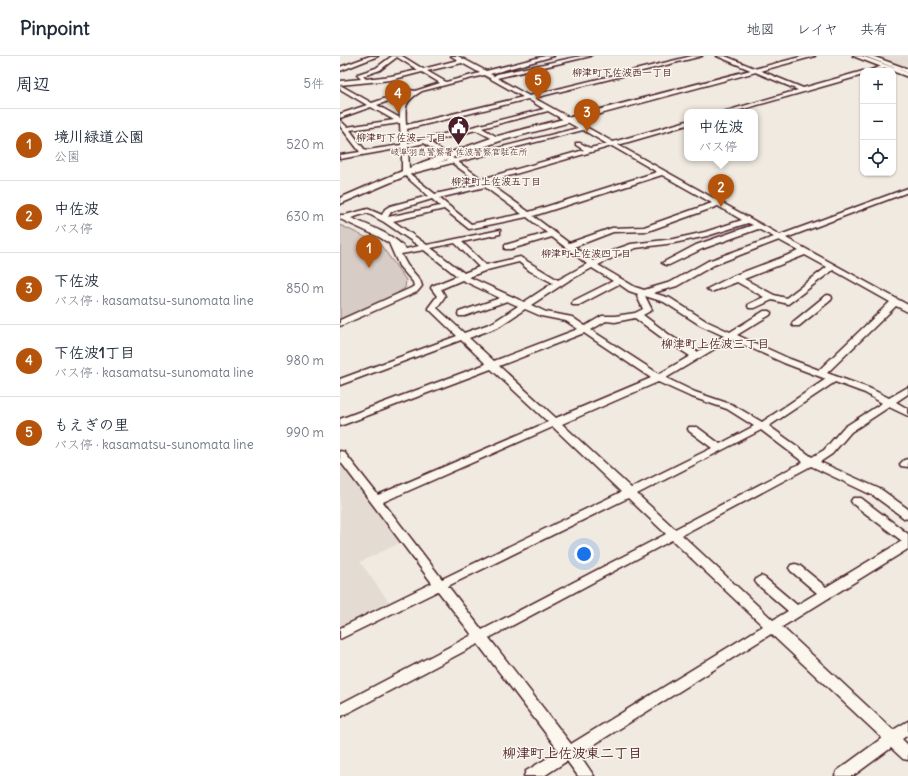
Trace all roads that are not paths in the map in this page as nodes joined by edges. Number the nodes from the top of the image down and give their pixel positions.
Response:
1 (375, 56) edge
2 (396, 56) edge
3 (454, 56) edge
4 (551, 56) edge
5 (588, 56) edge
6 (699, 56) edge
7 (720, 56) edge
8 (812, 56) edge
9 (849, 56) edge
10 (856, 56) edge
11 (880, 56) edge
12 (870, 57) edge
13 (462, 61) junction
14 (908, 63) edge
15 (882, 68) edge
16 (889, 68) edge
17 (340, 69) edge
18 (896, 69) edge
19 (422, 70) junction
20 (896, 70) edge
21 (908, 70) edge
22 (756, 71) junction
23 (896, 71) edge
24 (485, 73) junction
25 (860, 74) edge
26 (361, 75) junction
27 (908, 76) edge
28 (340, 77) edge
29 (493, 77) junction
30 (365, 81) junction
31 (340, 83) edge
32 (444, 83) junction
33 (340, 87) edge
34 (420, 90) junction
35 (803, 90) junction
36 (349, 92) junction
37 (340, 93) edge
38 (530, 98) junction
39 (372, 104) junction
40 (549, 109) junction
41 (736, 109) edge
42 (340, 116) edge
43 (401, 120) junction
44 (569, 120) junction
45 (340, 122) edge
46 (684, 124) edge
47 (476, 127) junction
48 (403, 128) junction
49 (584, 128) junction
50 (347, 129) junction
51 (496, 139) junction
52 (425, 141) junction
53 (578, 144) dead end
54 (613, 144) junction
55 (405, 146) junction
56 (590, 151) junction
57 (366, 152) junction
58 (447, 156) junction
59 (340, 157) edge
60 (454, 161) junction
61 (406, 162) junction
62 (426, 164) junction
63 (664, 172) junction
64 (405, 173) junction
65 (485, 183) junction
66 (908, 190) edge
67 (432, 197) junction
68 (340, 201) edge
69 (719, 203) junction
70 (444, 207) junction
71 (528, 215) junction
72 (342, 218) edge
73 (386, 220) junction
74 (748, 220) junction
75 (491, 223) junction
76 (758, 226) junction
77 (553, 234) junction
78 (780, 238) junction
79 (502, 239) junction
80 (457, 241) junction
81 (392, 242) junction
82 (568, 246) junction
83 (425, 248) junction
84 (804, 252) junction
85 (520, 259) junction
86 (666, 263) dead end
87 (593, 265) junction
88 (832, 267) junction
89 (484, 268) junction
90 (462, 277) junction
91 (736, 278) junction
92 (619, 281) junction
93 (558, 283) junction
94 (711, 289) dead end
95 (644, 294) junction
96 (771, 297) junction
97 (507, 298) junction
98 (828, 298) dead end
99 (895, 302) junction
100 (576, 303) dead end
101 (526, 306) junction
102 (752, 306) dead end
103 (908, 309) edge
104 (767, 313) dead end
105 (462, 314) dead end
106 (637, 315) junction
107 (340, 323) edge
108 (796, 324) dead end
109 (584, 330) junction
110 (732, 336) junction
111 (462, 337) junction
112 (697, 356) junction
113 (491, 365) junction
114 (821, 373) junction
115 (658, 378) junction
116 (834, 378) junction
117 (340, 382) edge
118 (908, 390) edge
119 (889, 402) junction
120 (908, 413) edge
121 (340, 423) edge
122 (554, 423) junction
123 (762, 426) junction
124 (693, 429) dead end
125 (719, 449) junction
126 (340, 454) edge
127 (812, 462) junction
128 (629, 493) junction
129 (375, 501) junction
130 (857, 501) dead end
131 (908, 515) edge
132 (673, 535) junction
133 (908, 541) edge
134 (795, 568) dead end
135 (761, 581) dead end
136 (440, 586) junction
137 (826, 594) junction
138 (797, 612) junction
139 (772, 627) junction
140 (340, 634) edge
141 (479, 637) junction
142 (340, 711) edge
143 (908, 727) edge
144 (892, 739) junction
145 (569, 752) junction
146 (908, 754) edge
147 (531, 776) edge
148 (587, 776) edge
149 (842, 776) edge

1 - 17 street
2 - 19 street
2 - 26 street
3 - 13 street
4 - 24 street
5 - 29 street
6 - 38 street
7 - 22 street
8 - 22 main road
9 - 15 main road
10 - 27 main road
11 - 12 street
12 - 16 street
13 - 19 street
13 - 24 street
14 - 18 street
19 - 30 street
19 - 32 street
20 - 21 street
22 - 35 street
22 - 44 main road
23 - 27 main road
24 - 29 street
24 - 32 street
25 - 35 street
26 - 28 street
26 - 30 street
29 - 38 street
30 - 31 street
32 - 34 street
33 - 36 street
34 - 39 street
34 - 43 street
35 - 41 street
36 - 37 street
36 - 39 street
38 - 40 street
38 - 48 street
39 - 42 street
39 - 43 street
40 - 44 street
40 - 47 street
43 - 48 street
43 - 50 street
44 - 49 street
44 - 51 main road
45 - 50 street
46 - 54 street
47 - 51 street
47 - 52 street
48 - 55 street
49 - 54 street
49 - 60 street
50 - 57 street
51 - 58 main road
52 - 55 street
52 - 58 street
53 - 56 street
54 - 56 street
54 - 63 street
55 - 57 street
55 - 61 street
56 - 65 street
57 - 59 street
58 - 60 street
58 - 62 main road
60 - 64 street
60 - 65 street
61 - 62 street
61 - 64 street
62 - 64 main road
63 - 69 street
63 - 71 street
64 - 67 street
64 - 68 main road
65 - 67 street
65 - 71 street
66 - 78 street
67 - 70 street
67 - 73 street
69 - 74 street
69 - 82 street
70 - 73 street
70 - 75 street
71 - 75 street
71 - 77 street
72 - 73 street
72 - 81 street
73 - 83 street
74 - 76 street
74 - 87 street
75 - 79 street
76 - 78 street
76 - 86 street
77 - 79 street
77 - 82 street
78 - 84 street
78 - 95 street
79 - 80 street
79 - 85 street
80 - 83 street
80 - 89 street
81 - 83 street
81 - 107 street
82 - 87 street
83 - 90 street
84 - 88 street
84 - 91 street
85 - 89 street
85 - 93 street
87 - 92 street
87 - 93 street
88 - 96 street
88 - 99 street
89 - 90 street
90 - 97 street
90 - 111 street
91 - 94 street
91 - 96 street
92 - 95 street
92 - 100 street
93 - 101 street
95 - 106 street
95 - 110 street
96 - 102 street
97 - 101 street
97 - 105 street
98 - 108 street
99 - 103 street
99 - 114 street
101 - 109 street
101 - 111 street
104 - 110 street
106 - 109 street
106 - 112 street
109 - 113 street
109 - 115 street
110 - 112 street
110 - 114 street
111 - 113 street
111 - 117 street
112 - 115 street
113 - 121 street
113 - 122 street
114 - 116 street
115 - 122 street
115 - 123 street
116 - 119 street
116 - 123 street
118 - 119 street
119 - 120 street
119 - 127 street
122 - 128 street
122 - 129 street
123 - 125 street
123 - 127 street
124 - 125 street
125 - 128 street
126 - 129 street
127 - 131 street
127 - 132 street
128 - 132 street
128 - 136 street
129 - 136 street
130 - 133 street
132 - 139 street
132 - 141 street
133 - 137 street
134 - 137 street
135 - 138 street
136 - 140 street
136 - 141 street
137 - 138 street
138 - 139 street
139 - 144 street
139 - 145 street
141 - 142 street
141 - 145 street
143 - 144 street
144 - 146 street
144 - 149 street
145 - 147 street
145 - 148 street

